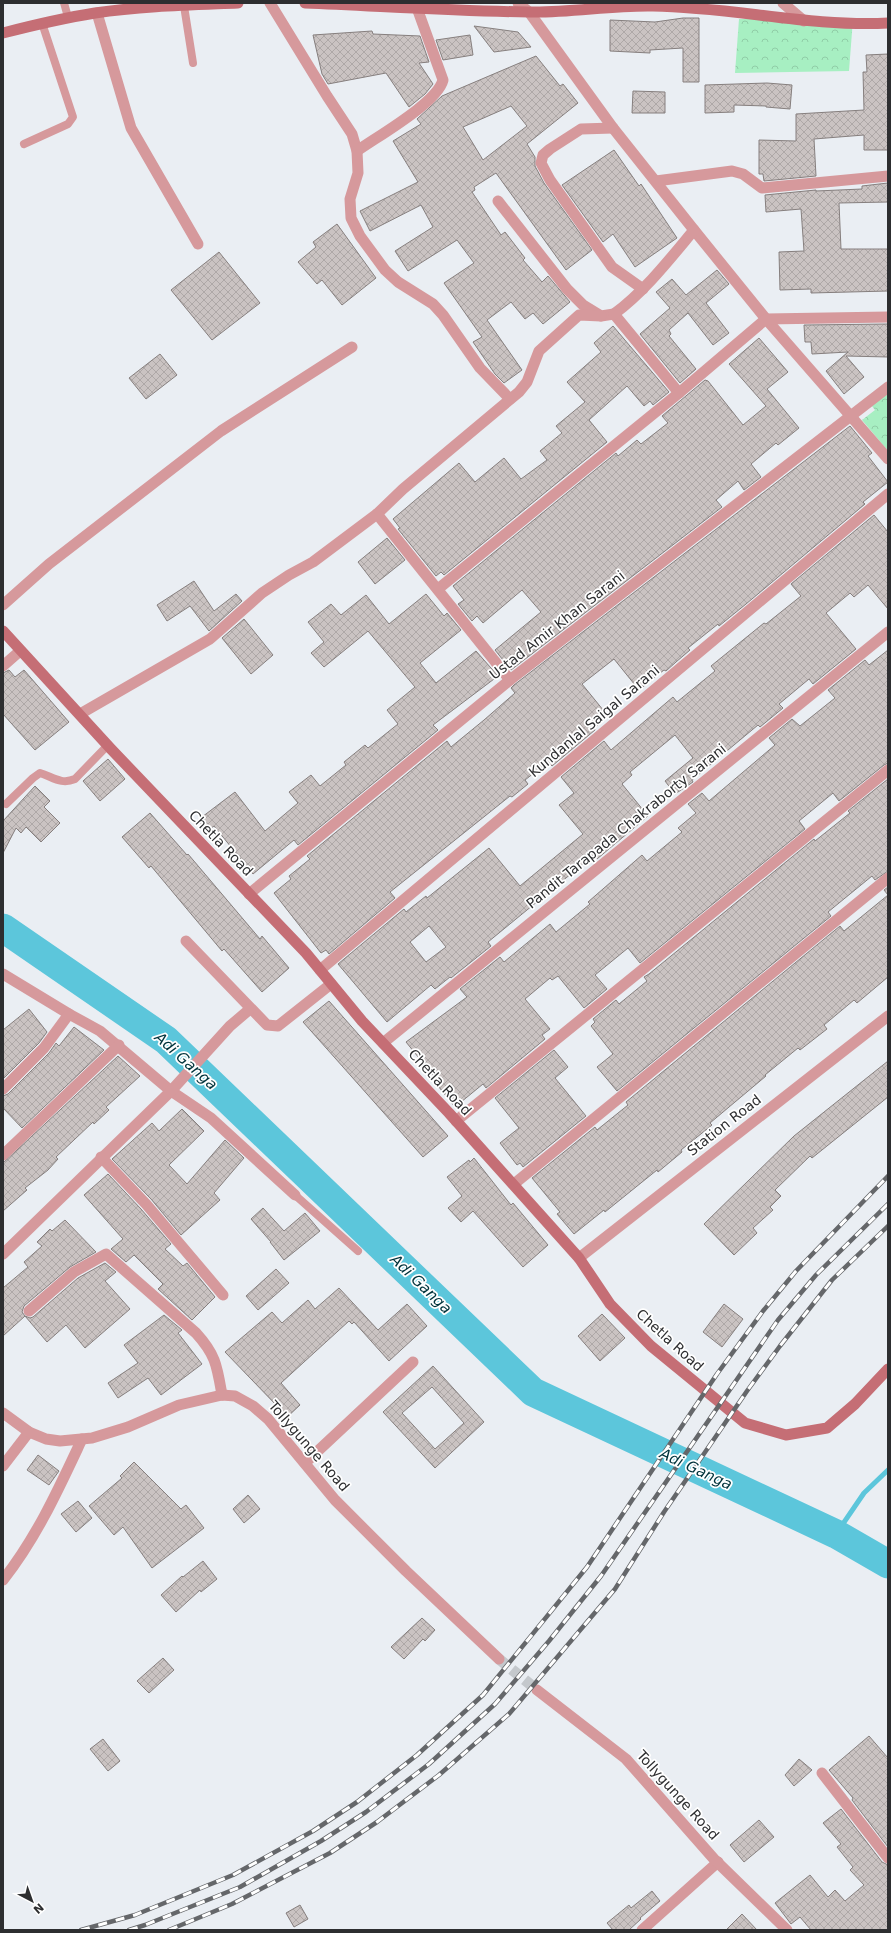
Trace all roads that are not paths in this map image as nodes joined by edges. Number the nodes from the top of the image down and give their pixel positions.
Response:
1 (64, 3) edge
2 (238, 3) edge
3 (270, 3) edge
4 (305, 3) edge
5 (518, 3) edge
6 (783, 3) edge
7 (650, 4) edge
8 (157, 5) edge
9 (184, 6) junction
10 (417, 8) junction
11 (529, 12) junction
12 (97, 13) junction
13 (68, 17) junction
14 (804, 21) junction
15 (42, 24) junction
16 (888, 24) edge
17 (3, 33) edge
18 (193, 63) dead end
19 (613, 128) junction
20 (24, 144) dead end
21 (357, 151) junction
22 (888, 176) edge
23 (656, 180) junction
24 (498, 201) dead end
25 (694, 230) junction
26 (198, 244) dead end
27 (643, 289) junction
28 (614, 314) junction
29 (601, 316) junction
30 (888, 317) edge
31 (766, 319) junction
32 (352, 347) dead end
33 (888, 387) edge
34 (679, 393) junction
35 (510, 399) junction
36 (851, 414) junction
37 (888, 459) edge
38 (888, 494) edge
39 (377, 514) junction
40 (438, 589) junction
41 (3, 605) edge
42 (3, 631) edge
43 (888, 632) edge
44 (20, 651) junction
45 (3, 666) edge
46 (510, 680) junction
47 (80, 714) junction
48 (108, 746) junction
49 (888, 770) edge
50 (6, 804) dead end
51 (888, 878) edge
52 (249, 894) junction
53 (186, 941) dead end
54 (320, 970) junction
55 (3, 974) edge
56 (331, 984) junction
57 (250, 1009) junction
58 (69, 1014) junction
59 (888, 1016) edge
60 (383, 1043) junction
61 (119, 1045) junction
62 (173, 1088) junction
63 (3, 1090) edge
64 (456, 1121) junction
65 (3, 1155) edge
66 (101, 1157) junction
67 (514, 1184) junction
68 (295, 1195) joint
69 (358, 1251) dead end
70 (3, 1254) edge
71 (579, 1258) junction
72 (223, 1295) dead end
73 (30, 1311) dead end
74 (413, 1362) dead end
75 (888, 1369) edge
76 (222, 1394) junction
77 (3, 1413) edge
78 (29, 1432) junction
79 (82, 1439) junction
80 (305, 1463) junction
81 (3, 1466) edge
82 (3, 1580) edge
83 (499, 1659) tunnel mouth
84 (537, 1690) tunnel mouth
85 (822, 1774) dead end
86 (888, 1858) edge
87 (718, 1862) junction
88 (642, 1930) edge
89 (787, 1930) edge

1 - 13 lane
2 - 9 main road
3 - 21 street
4 - 10 main road
5 - 11 street
6 - 14 street
7 - 11 main road
7 - 14 main road
8 - 9 main road
8 - 12 main road
9 - 18 lane
10 - 11 main road
10 - 21 street
11 - 19 street
12 - 13 main road
12 - 26 street
13 - 15 main road
14 - 16 main road
15 - 17 main road
15 - 20 lane
19 - 23 street
19 - 27 street
21 - 35 street
22 - 23 street
23 - 25 street
24 - 29 street
25 - 27 street
25 - 31 street
27 - 28 street
28 - 29 street
28 - 34 street
29 - 35 street
30 - 31 street
31 - 34 street
31 - 36 street
32 - 41 street
33 - 36 street, Ustad Amir Khan Sarani
34 - 40 street
35 - 39 street
36 - 37 street
36 - 46 street, Ustad Amir Khan Sarani
38 - 54 street, Kundanlal Saigal Sarani
39 - 40 street
39 - 47 street
40 - 46 street
42 - 44 main road, Chetla Road
43 - 60 street, Pandit Tarapada Chakraborty Sarani
44 - 45 street
44 - 47 main road, Chetla Road
46 - 52 street, Ustad Amir Khan Sarani
47 - 48 main road, Chetla Road
48 - 50 lane
48 - 52 main road, Chetla Road
49 - 64 street
51 - 67 street
52 - 54 main road, Chetla Road
53 - 57 street
54 - 56 main road, Chetla Road
55 - 58 street
56 - 57 street
56 - 60 main road, Chetla Road
57 - 62 street
58 - 61 street
58 - 63 street
59 - 71 street, Station Road
60 - 64 main road, Chetla Road
61 - 62 street
61 - 65 street
62 - 66 street
62 - 68 street
64 - 67 main road, Chetla Road
66 - 70 street
66 - 72 street
67 - 71 main road, Chetla Road
68 - 69 lane
71 - 75 main road, Chetla Road
73 - 76 street
74 - 80 street
76 - 79 street
76 - 80 street, Tollygunge Road
77 - 78 street
78 - 79 street
78 - 81 street
79 - 82 street
80 - 83 street, Tollygunge Road
84 - 87 street, Tollygunge Road
85 - 86 street
87 - 88 street
87 - 89 street, Tollygunge Road

